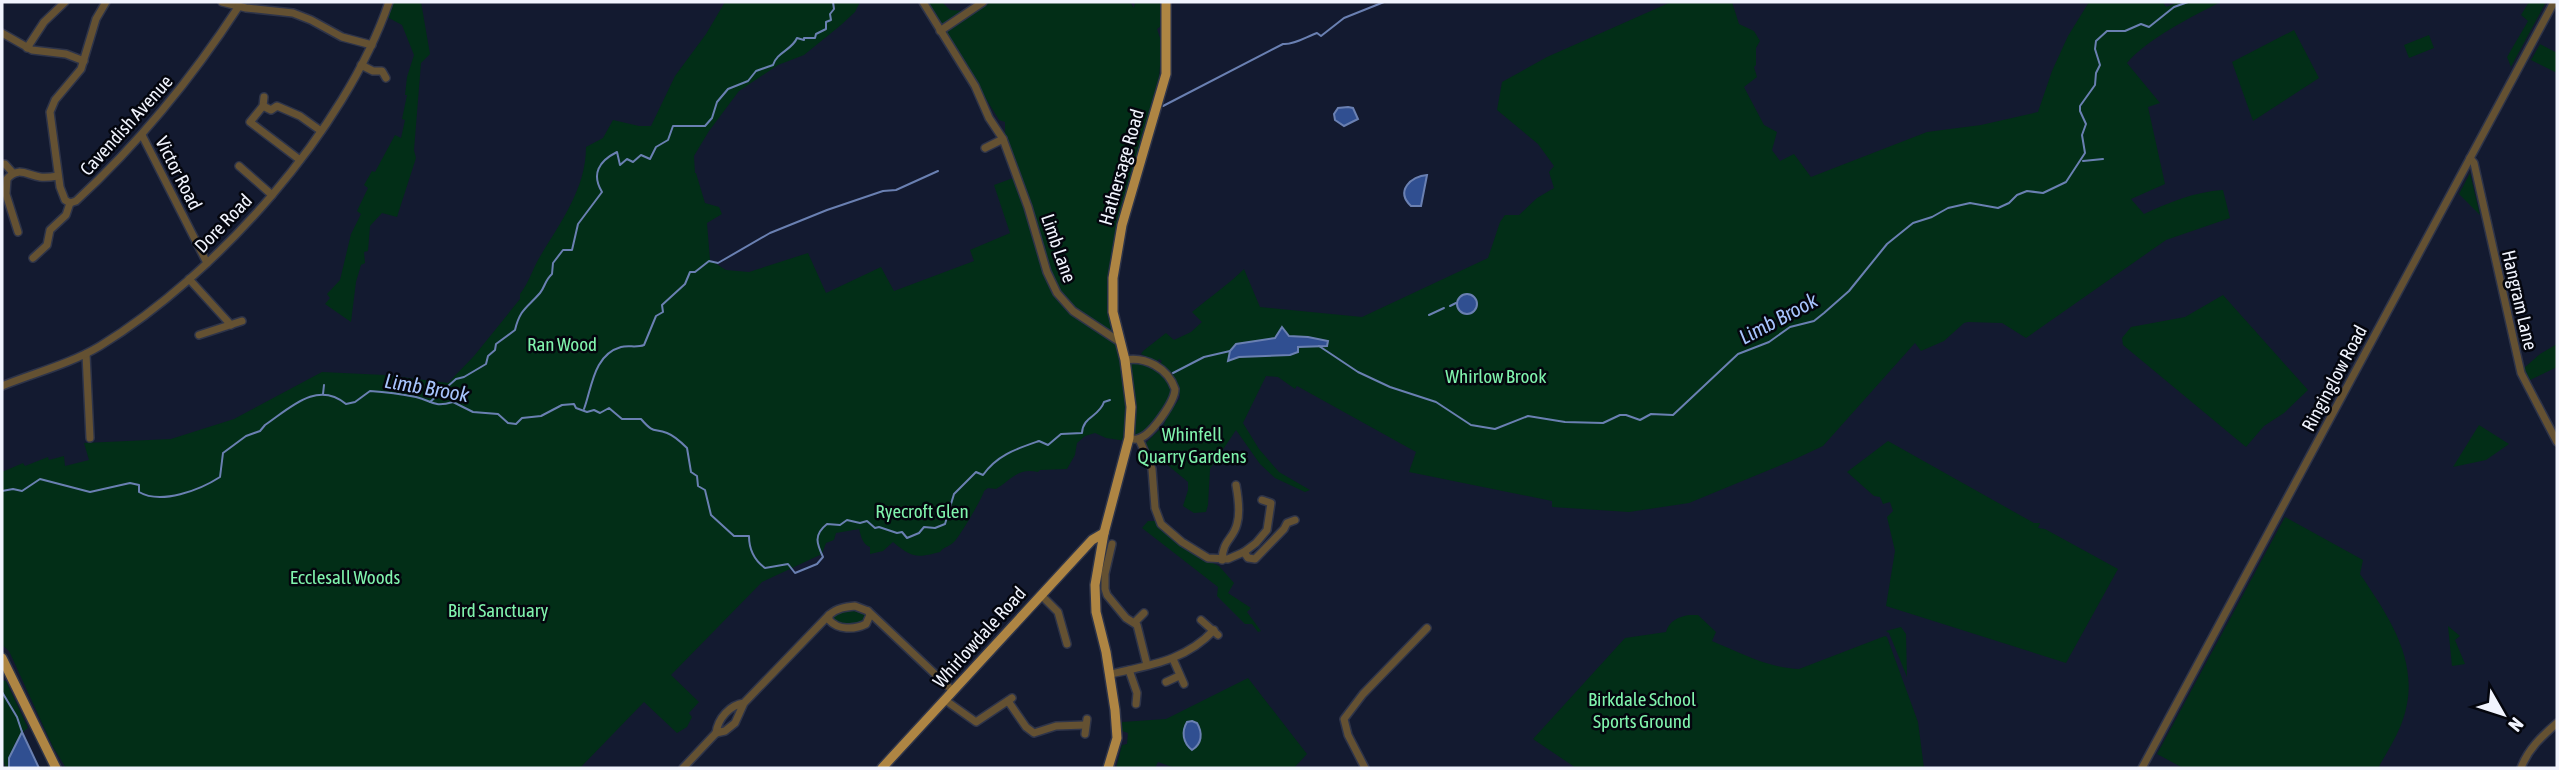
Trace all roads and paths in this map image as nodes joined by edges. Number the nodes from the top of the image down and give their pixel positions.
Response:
1 (65, 2) edge
2 (106, 2) edge
3 (227, 2) edge
4 (282, 2) edge
5 (389, 2) edge
6 (923, 2) edge
7 (983, 2) edge
8 (1166, 2) edge
9 (2554, 2) edge
10 (239, 6) junction
11 (280, 11) junction
12 (940, 32) junction
13 (2, 33) edge
14 (372, 45) junction
15 (27, 48) junction
16 (84, 61) junction
17 (361, 65) junction
18 (387, 74) dead end
19 (264, 97) dead end
20 (263, 106) junction
21 (321, 131) junction
22 (142, 135) junction
23 (1003, 139) junction
24 (985, 148) dead end
25 (2470, 158) junction
26 (300, 160) junction
27 (2, 164) edge
28 (239, 166) dead end
29 (7, 175) edge
30 (58, 176) junction
31 (272, 195) junction
32 (70, 203) junction
33 (18, 232) dead end
34 (33, 258) dead end
35 (207, 263) junction
36 (189, 279) junction
37 (242, 321) dead end
38 (231, 325) junction
39 (199, 335) dead end
40 (1120, 342) junction
41 (86, 354) junction
42 (1125, 360) junction
43 (2, 387) edge
44 (90, 438) dead end
45 (1129, 438) junction
46 (1139, 439) junction
47 (2557, 442) edge
48 (1236, 485) dead end
49 (1262, 500) dead end
50 (1295, 520) dead end
51 (1104, 533) junction
52 (1114, 548) dead end
53 (1244, 552) junction
54 (1222, 560) junction
55 (1041, 594) junction
56 (868, 611) junction
57 (1144, 613) dead end
58 (829, 615) junction
59 (1201, 620) dead end
60 (1135, 622) junction
61 (879, 623) junction
62 (818, 624) junction
63 (866, 624) junction
64 (833, 625) junction
65 (1427, 628) dead end
66 (1062, 640) dead end
67 (2, 658) edge
68 (1173, 659) junction
69 (1147, 666) junction
70 (1129, 670) junction
71 (1111, 674) junction
72 (1179, 676) junction
73 (1166, 682) dead end
74 (1184, 684) dead end
75 (953, 691) junction
76 (945, 700) junction
77 (744, 703) junction
78 (1136, 704) dead end
79 (2557, 723) edge
80 (1086, 726) dead end
81 (716, 733) junction
82 (56, 768) edge
83 (683, 768) edge
84 (882, 768) edge
85 (1108, 768) edge
86 (1365, 768) edge
87 (2142, 768) edge
88 (2521, 768) edge

1 - 15 street
2 - 16 street
3 - 10 street
4 - 11 street
5 - 14 street, Dore Road
6 - 12 street, Limb Lane
7 - 12 street
8 - 40 main road, Hathersage Road
9 - 25 street, Ringinglow Road
10 - 11 street
10 - 22 street, Cavendish Avenue
11 - 14 street
12 - 23 street, Limb Lane
13 - 15 street
14 - 17 street, Dore Road
15 - 16 street
16 - 30 street
17 - 18 street
17 - 21 street, Dore Road
19 - 20 street
20 - 21 street
20 - 26 street
21 - 26 street, Dore Road
22 - 32 street, Cavendish Avenue
22 - 35 street, Victor Road
23 - 24 street
23 - 40 street, Limb Lane
25 - 47 street, Hangram Lane
25 - 87 street, Ringinglow Road
26 - 31 street, Dore Road
27 - 29 street
28 - 31 street
29 - 30 street
29 - 33 street
30 - 32 street
31 - 35 street, Dore Road
32 - 34 street, Cavendish Avenue
35 - 36 street, Dore Road
36 - 38 street
36 - 41 street, Dore Road
37 - 38 street
38 - 39 street
40 - 42 main road, Hathersage Road
41 - 43 street, Dore Road
41 - 44 street
42 - 45 main road, Hathersage Road
42 - 46 street
45 - 46 street
45 - 51 main road, Hathersage Road
46 - 54 street
48 - 54 street
49 - 53 street
50 - 53 street
51 - 55 main road, Whirlowdale Road
51 - 71 main road, Hathersage Road
52 - 60 street
53 - 54 street
55 - 66 street
55 - 75 main road, Whirlowdale Road
56 - 58 street
56 - 61 street
56 - 63 street
57 - 60 street
58 - 62 street
58 - 64 street
59 - 68 street
60 - 69 street
61 - 63 street
61 - 75 street
62 - 64 street
62 - 77 street
63 - 64 street
65 - 86 street
67 - 82 main road
68 - 69 street
68 - 72 street
69 - 70 street
70 - 71 street
70 - 78 street
71 - 85 main road, Hathersage Road
72 - 73 street
72 - 74 street
75 - 76 main road, Whirlowdale Road
76 - 80 street
76 - 84 main road, Whirlowdale Road
77 - 81 street
77 - 81 street
79 - 88 street
81 - 83 street

